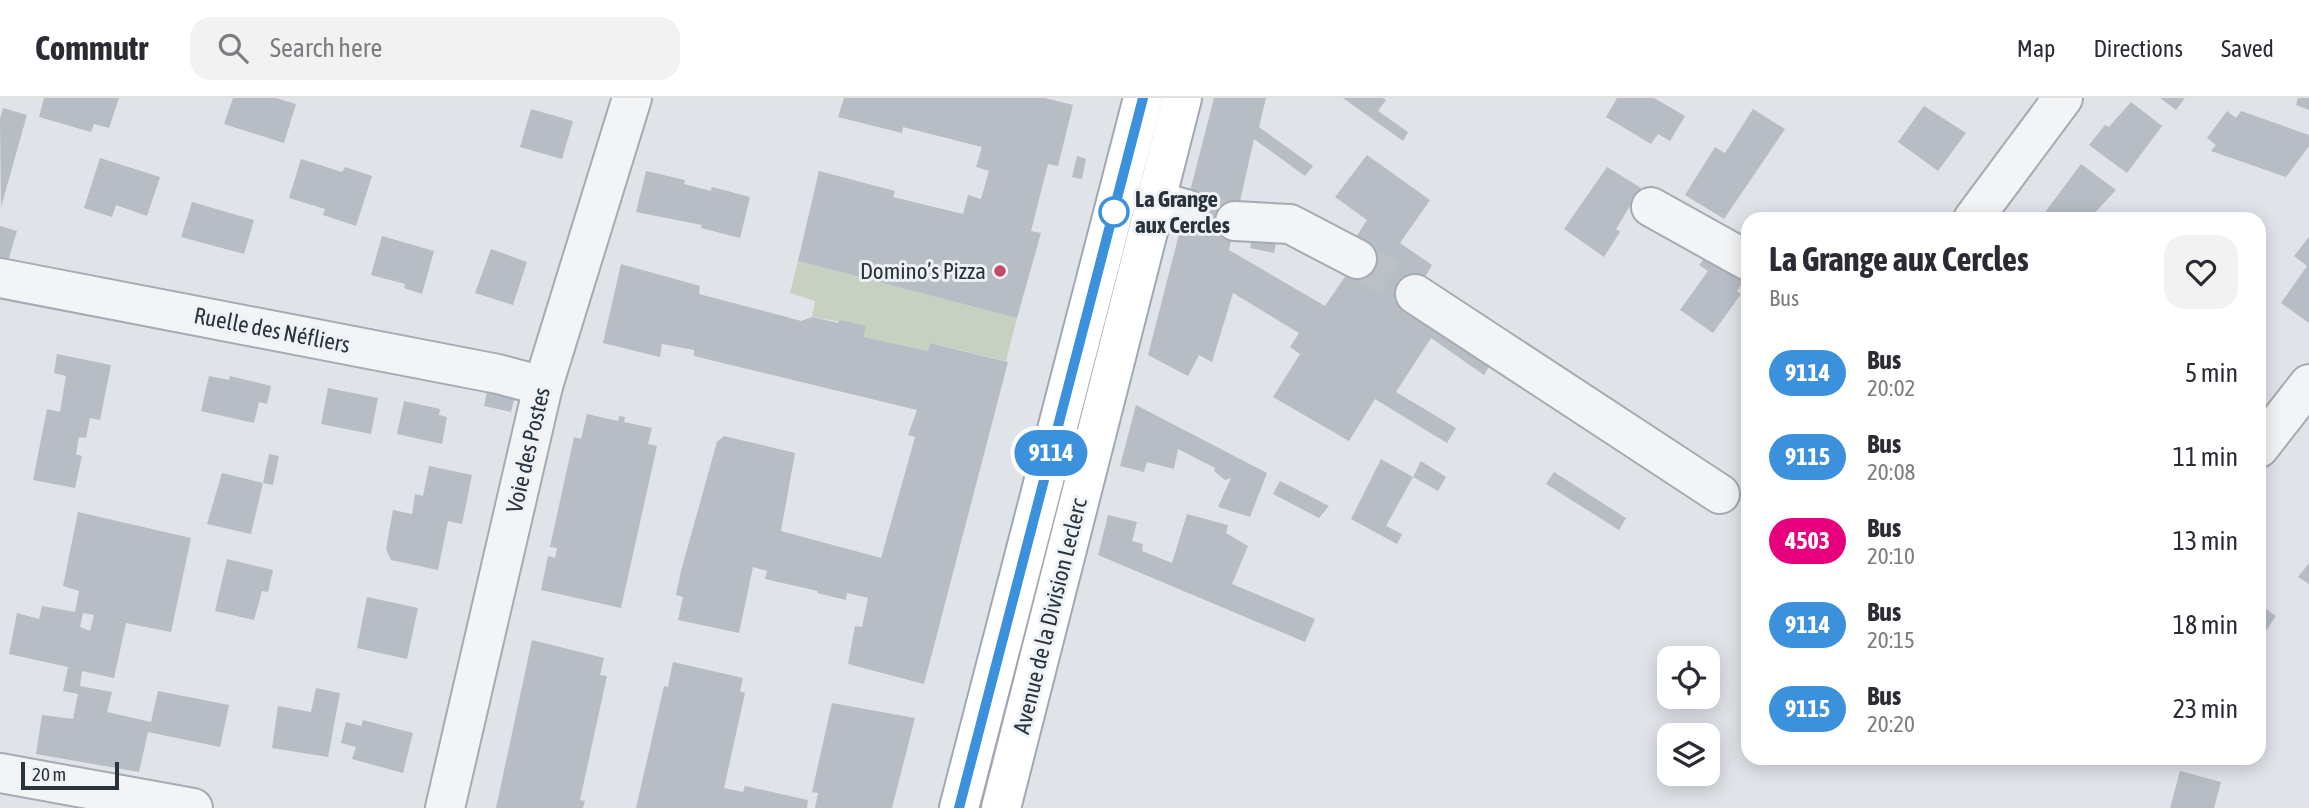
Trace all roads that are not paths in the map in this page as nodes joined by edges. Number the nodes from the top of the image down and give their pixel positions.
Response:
1 (632, 98) edge
2 (1143, 98) edge
3 (1182, 98) edge
4 (2063, 98) edge
5 (1651, 207) dead end
6 (1978, 212) edge
7 (1235, 221) tunnel mouth
8 (1741, 257) edge
9 (1357, 259) tunnel mouth
10 (0, 278) edge
11 (1415, 294) tunnel mouth
12 (2309, 384) edge
13 (543, 386) junction
14 (2266, 439) edge
15 (1720, 494) dead end
16 (0, 773) edge
17 (193, 808) edge
18 (445, 808) edge
19 (959, 808) edge
20 (1001, 808) edge

1 - 13 street, Voie des Postes
2 - 19 main road, Avenue de la Division Leclerc
3 - 20 main road, Avenue de la Division Leclerc
4 - 6 street
5 - 8 street
7 - 9 street
10 - 13 street, Ruelle des Néfliers
11 - 15 street
12 - 14 street
13 - 18 street, Voie des Postes
16 - 17 street

